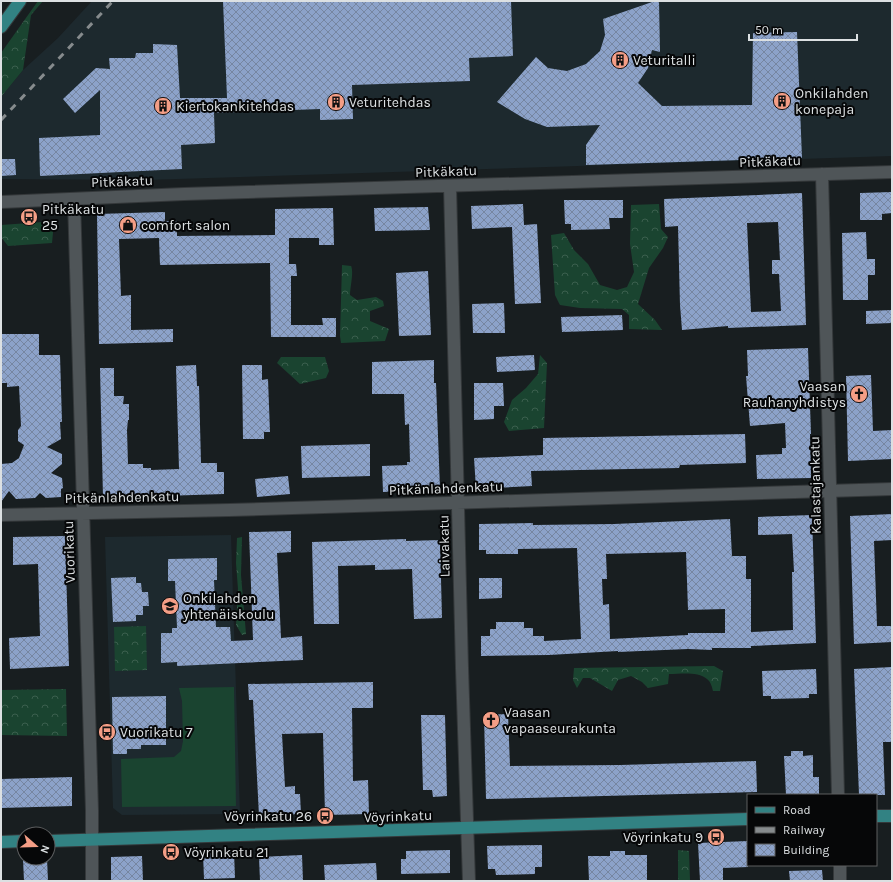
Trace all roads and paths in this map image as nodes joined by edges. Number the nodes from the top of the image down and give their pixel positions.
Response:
1 (20, 1) edge
2 (1, 27) edge
3 (892, 172) edge
4 (822, 174) junction
5 (450, 186) junction
6 (74, 199) junction
7 (1, 202) edge
8 (892, 490) edge
9 (831, 492) junction
10 (458, 502) junction
11 (83, 513) junction
12 (1, 515) edge
13 (838, 794) edge
14 (877, 816) edge
15 (892, 816) edge
16 (747, 820) edge
17 (468, 828) junction
18 (92, 839) junction
19 (16, 841) edge
20 (56, 841) edge
21 (1, 842) edge
22 (840, 866) edge
23 (92, 881) edge
24 (469, 881) edge
25 (840, 881) edge

1 - 2 main road
3 - 4 street, Pitkäkatu
4 - 5 street, Pitkäkatu
4 - 9 street, Kalastajankatu
5 - 6 street, Pitkäkatu
5 - 10 street, Laivakatu
6 - 7 street, Pitkäkatu
6 - 11 street, Vuorikatu
8 - 9 street, Pitkänlahdenkatu
9 - 10 street, Pitkänlahdenkatu
9 - 13 street, Kalastajankatu
10 - 11 street, Pitkänlahdenkatu
10 - 17 street, Laivakatu
11 - 12 street, Pitkänlahdenkatu
11 - 18 street, Vuorikatu
14 - 15 main road
16 - 17 main road, Vöyrinkatu
17 - 18 main road, Vöyrinkatu
17 - 24 street, Laivakatu
18 - 20 main road, Vöyrinkatu
18 - 23 street, Vuorikatu
19 - 21 main road
22 - 25 street

